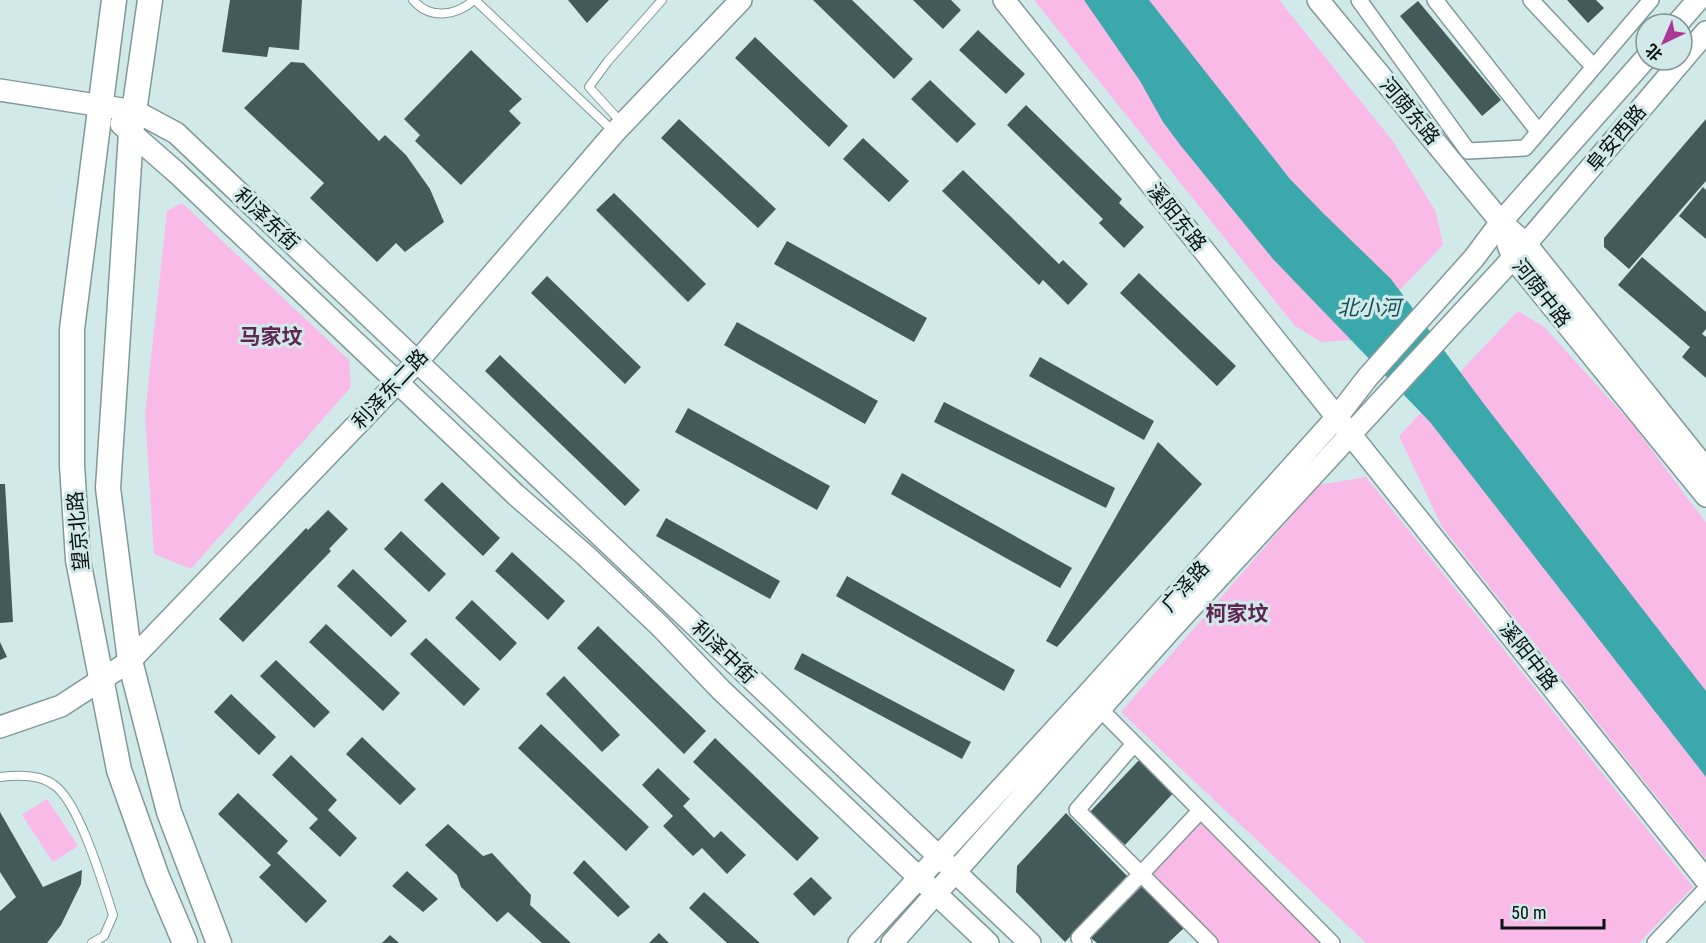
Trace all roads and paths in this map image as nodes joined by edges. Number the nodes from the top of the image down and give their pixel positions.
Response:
1 (114, 0) edge
2 (150, 0) edge
3 (413, 0) edge
4 (474, 0) edge
5 (662, 0) edge
6 (741, 0) edge
7 (1004, 0) edge
8 (1318, 0) edge
9 (1359, 0) edge
10 (1435, 0) edge
11 (1530, 0) edge
12 (1651, 0) edge
13 (1698, 0) edge
14 (1688, 12) edge
15 (1706, 32) edge
16 (1594, 67) junction
17 (1634, 71) edge
18 (0, 90) edge
19 (101, 105) junction
20 (133, 122) junction
21 (619, 128) junction
22 (1538, 131) junction
23 (1500, 222) junction
24 (1519, 251) junction
25 (418, 361) junction
26 (397, 382) junction
27 (1337, 417) junction
28 (1351, 433) junction
29 (1706, 469) edge
30 (1706, 496) edge
31 (130, 661) junction
32 (101, 681) junction
33 (1093, 702) junction
34 (0, 727) edge
35 (1134, 744) junction
36 (0, 777) edge
37 (1200, 811) junction
38 (938, 856) junction
39 (956, 872) junction
40 (1142, 874) junction
41 (918, 878) junction
42 (1706, 880) edge
43 (1706, 889) edge
44 (935, 894) junction
45 (92, 943) edge
46 (185, 943) edge
47 (219, 943) edge
48 (859, 943) edge
49 (892, 943) edge
50 (988, 943) edge
51 (1030, 943) edge
52 (1084, 943) edge
53 (1210, 943) edge
54 (1331, 943) edge
55 (1655, 943) edge

1 - 19 main road, 望京北路
2 - 20 main road, 望京北路
3 - 4 lane
4 - 21 lane
5 - 21 lane
6 - 21 street, 利泽东二路
7 - 27 street, 溪阳东路
8 - 23 street, 河荫东路
9 - 22 street
10 - 22 street
11 - 16 street
12 - 16 street
13 - 14 street
15 - 24 street, 阜安西路
16 - 22 street
17 - 23 street, 阜安西路
18 - 19 street, 利泽东街
19 - 20 street, 利泽东街
19 - 32 main road, 望京北路
20 - 25 street, 利泽东街
20 - 26 street, 利泽东街
20 - 31 main road, 望京北路
21 - 25 street, 利泽东二路
23 - 24 street, 河荫中路
23 - 27 street, 广泽路
24 - 28 street, 广泽路
24 - 29 street, 河荫中路
24 - 30 street, 河荫中路
25 - 26 street, 利泽东二路
25 - 38 street, 利泽中街
26 - 31 street, 利泽东二路
26 - 41 street, 利泽中街
27 - 28 street, 溪阳东路
27 - 33 street, 广泽路
28 - 33 street, 广泽路
28 - 42 street, 溪阳中路
31 - 32 street, 利泽东二路
31 - 47 main road, 望京北路
32 - 34 street, 利泽东二路
32 - 46 main road, 望京北路
33 - 35 street
33 - 38 street, 广泽路
33 - 39 street, 广泽路
35 - 37 street
35 - 40 street
36 - 45 lane
37 - 40 street
37 - 54 street
38 - 39 street, 利泽中街
38 - 41 street, 广泽路
39 - 44 street, 广泽路
39 - 51 street, 利泽中街
40 - 52 street
40 - 53 street
41 - 44 street, 利泽中街
41 - 48 street, 广泽路
43 - 55 street
44 - 49 street, 广泽路
44 - 50 street, 利泽中街

